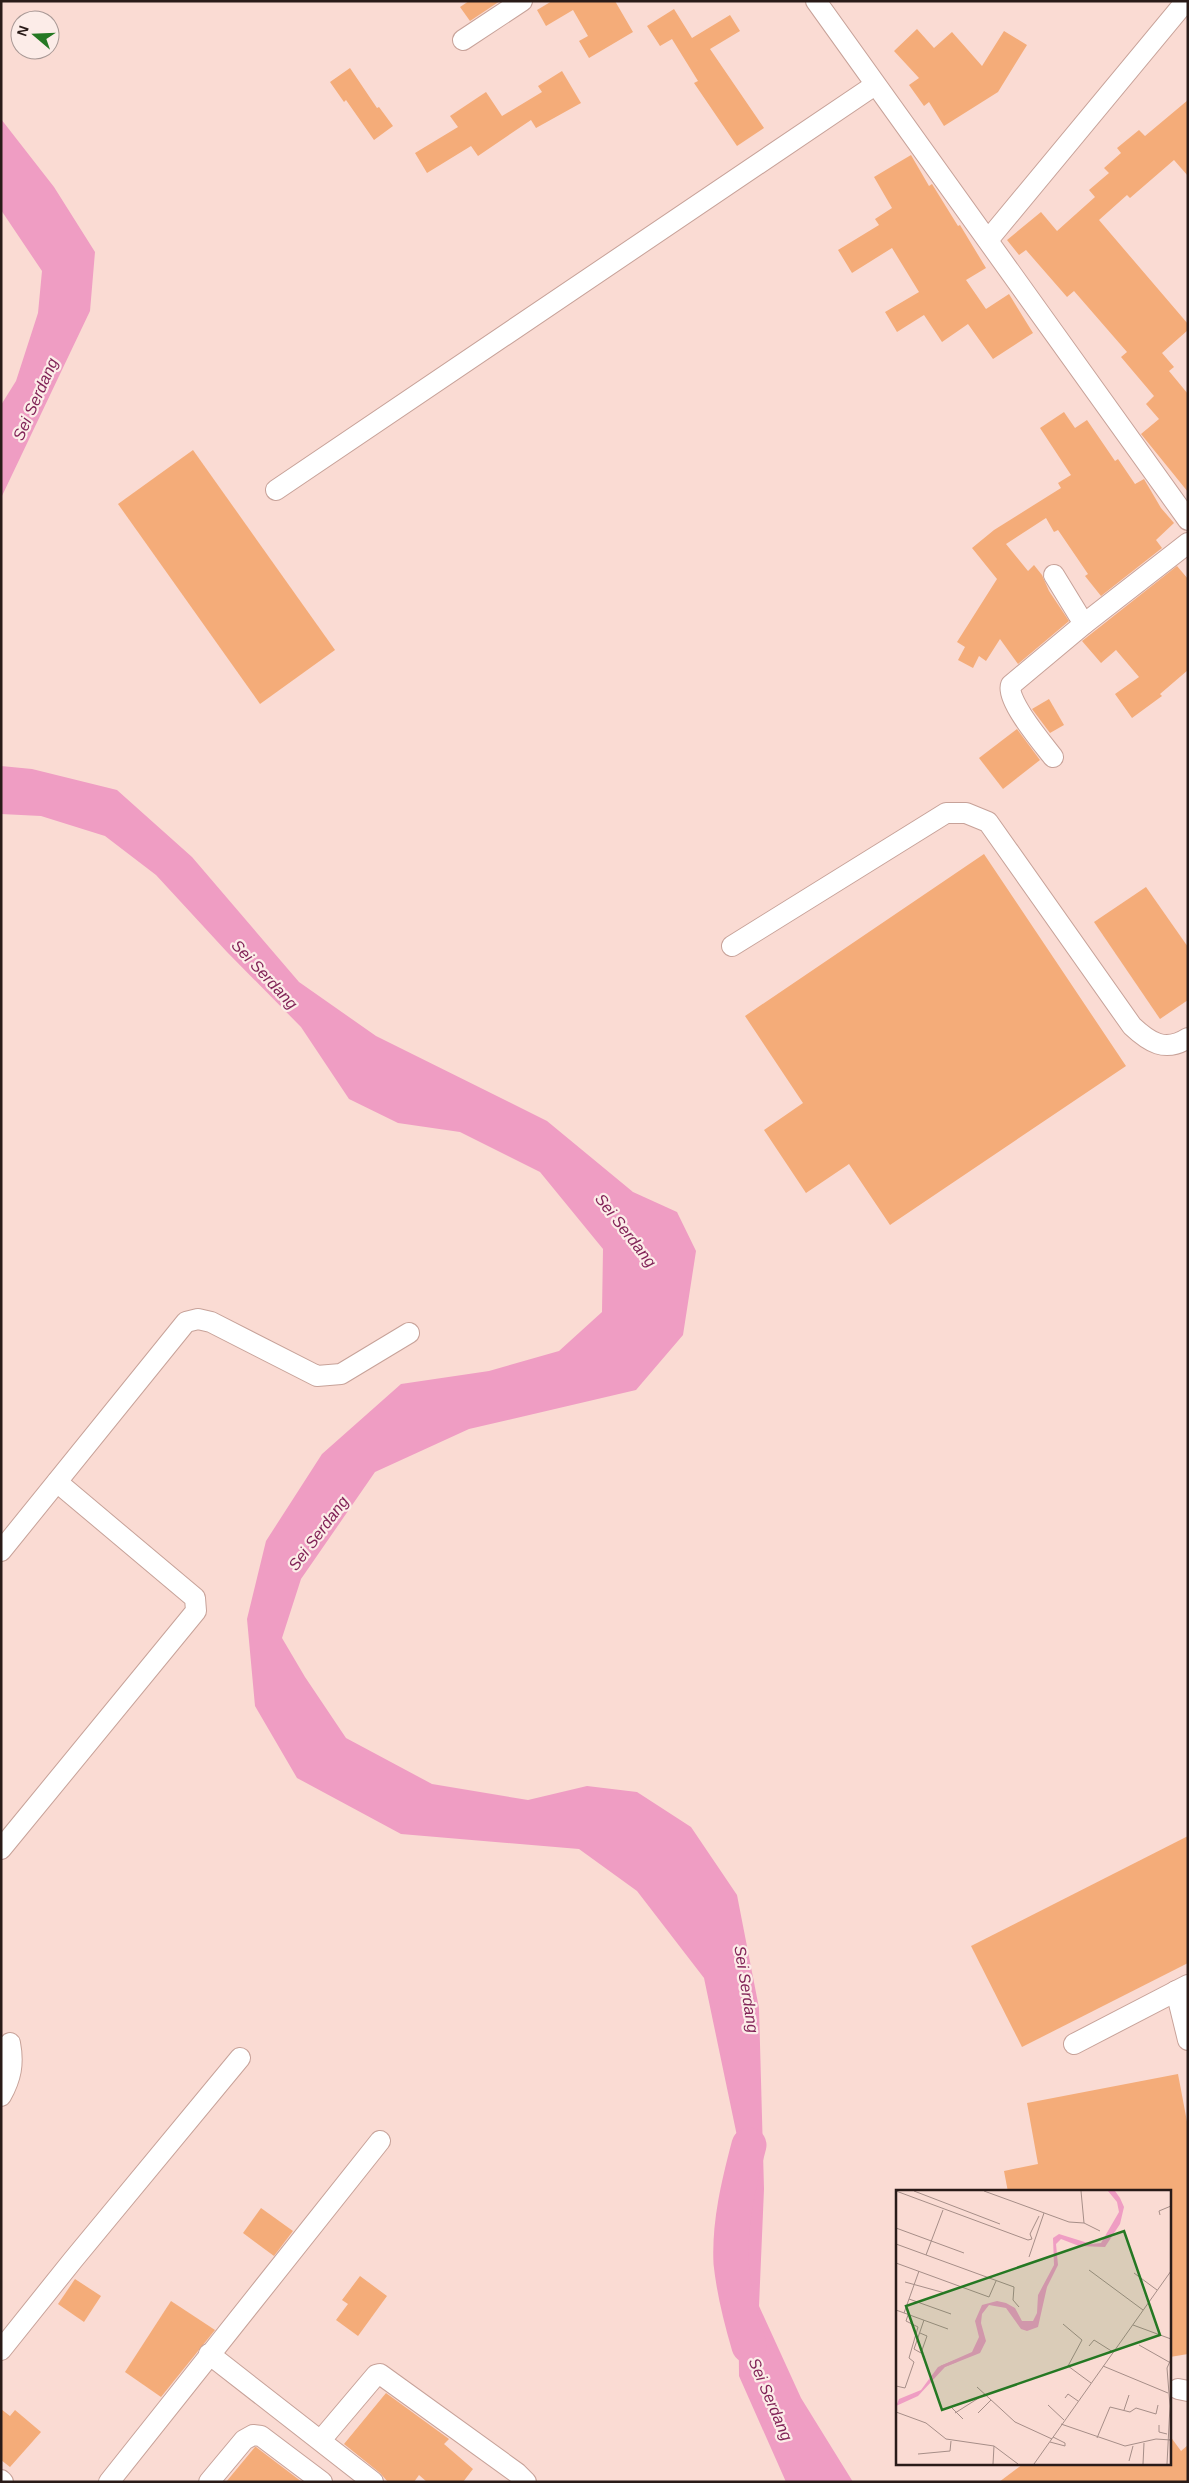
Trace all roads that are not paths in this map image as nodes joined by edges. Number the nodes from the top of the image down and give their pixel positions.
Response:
1 (522, 1) edge
2 (816, 1) edge
3 (1186, 1) edge
4 (463, 40) dead end
5 (875, 85) junction
6 (988, 240) junction
7 (276, 490) dead end
8 (1188, 520) edge
9 (1188, 543) edge
10 (1054, 575) dead end
11 (1084, 624) junction
12 (1052, 757) dead end
13 (732, 946) dead end
14 (1188, 1038) edge
15 (408, 1333) dead end
16 (57, 1482) junction
17 (1, 1551) edge
18 (1, 1849) edge
19 (1182, 1989) edge
20 (1188, 2040) edge
21 (10, 2044) dead end
22 (1074, 2044) dead end
23 (240, 2058) dead end
24 (1, 2096) edge
25 (380, 2141) dead end
26 (1, 2350) edge
27 (210, 2354) junction
28 (321, 2440) junction
29 (108, 2482) edge
30 (209, 2482) edge
31 (322, 2482) edge
32 (373, 2482) edge
33 (526, 2482) edge

1 - 4 street
2 - 5 street
3 - 6 street
5 - 6 street
5 - 7 street
6 - 8 street
9 - 11 street
10 - 11 street
11 - 12 street
13 - 14 street
15 - 16 street
16 - 17 street
16 - 18 street
19 - 20 street
19 - 22 street
21 - 24 street
23 - 26 street
25 - 27 street
27 - 28 street
27 - 29 street
28 - 32 street
28 - 33 street
30 - 31 street

